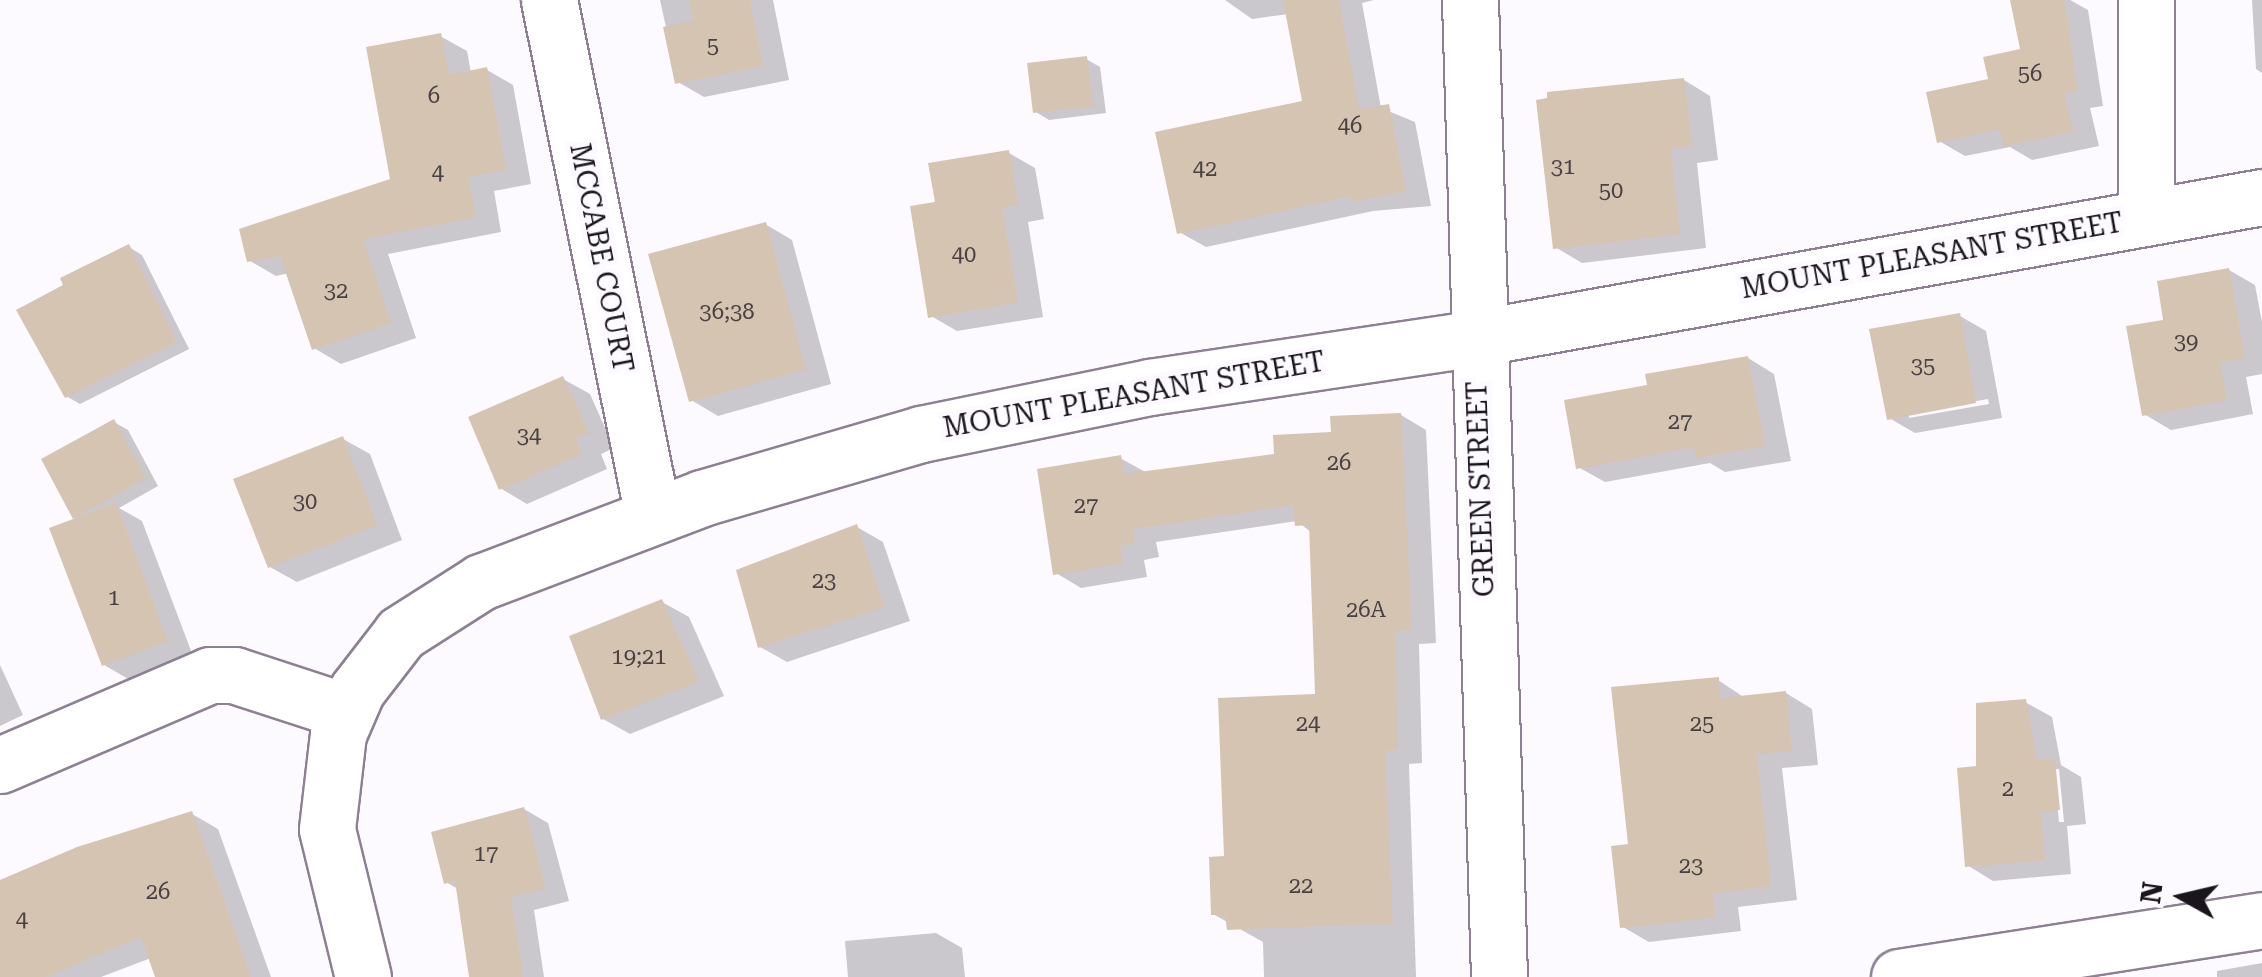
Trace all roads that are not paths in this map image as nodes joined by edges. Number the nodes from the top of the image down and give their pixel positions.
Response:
1 (549, 0) edge
2 (1470, 0) edge
3 (2146, 0) edge
4 (2262, 197) edge
5 (2146, 217) junction
6 (1476, 338) junction
7 (653, 516) junction
8 (347, 712) junction
9 (0, 766) edge
10 (2262, 920) edge
11 (363, 977) edge
12 (1499, 977) edge
13 (1900, 977) edge

1 - 7 street, MCCABE COURT
2 - 6 street, GREEN STREET
3 - 5 street
4 - 5 street, MOUNT PLEASANT STREET
5 - 6 street, MOUNT PLEASANT STREET
6 - 7 street, MOUNT PLEASANT STREET
6 - 12 street, GREEN STREET
7 - 8 street, MOUNT PLEASANT STREET
8 - 9 street
8 - 11 street, MOUNT PLEASANT STREET
10 - 13 street

